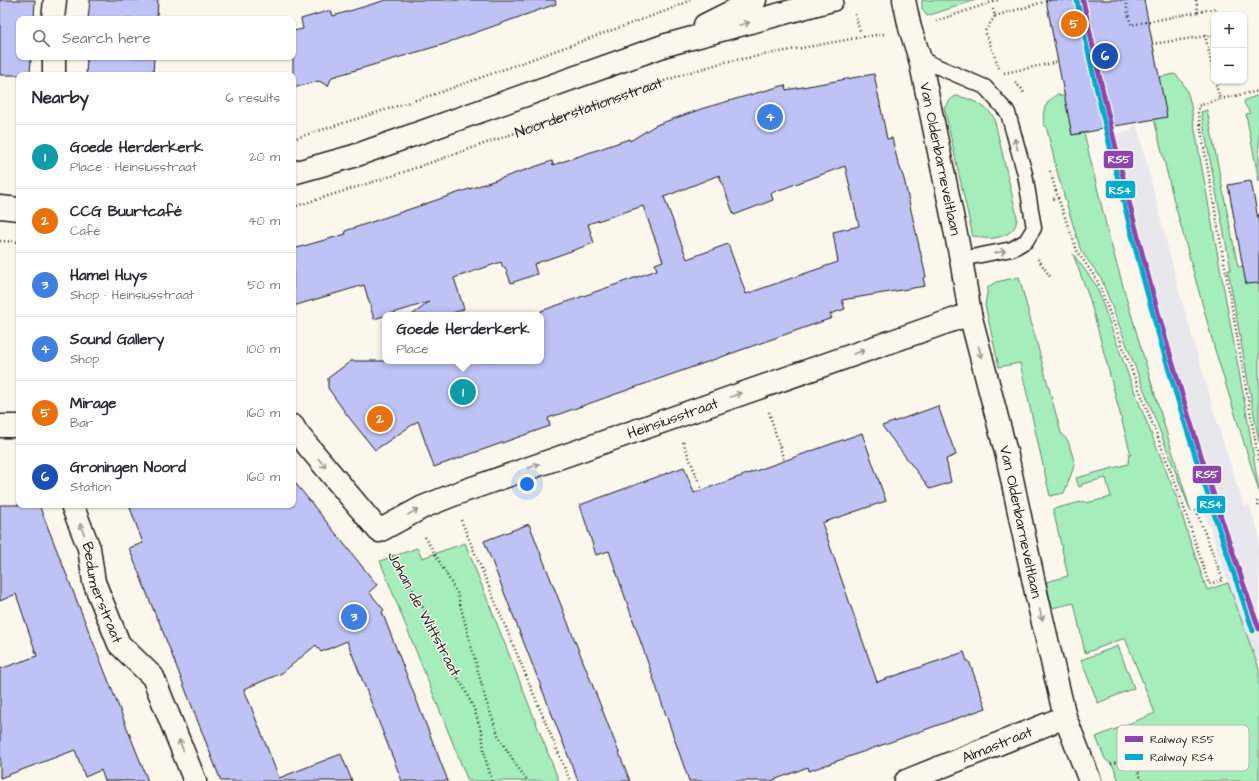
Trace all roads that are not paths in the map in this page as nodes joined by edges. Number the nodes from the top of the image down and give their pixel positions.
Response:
1 (55, 0) edge
2 (755, 0) edge
3 (832, 0) edge
4 (904, 0) edge
5 (53, 16) edge
6 (666, 45) junction
7 (920, 59) junction
8 (54, 60) edge
9 (54, 72) edge
10 (296, 172) edge
11 (0, 207) edge
12 (16, 209) edge
13 (962, 260) junction
14 (970, 314) junction
15 (0, 426) edge
16 (16, 426) edge
17 (296, 433) edge
18 (73, 508) edge
19 (1065, 717) junction
20 (1089, 778) edge
21 (195, 781) edge
22 (906, 781) edge

1 - 5 street
2 - 6 street
6 -> 3 street
4 - 7 street, Van Oldenbarneveltlaan
6 - 10 street
7 - 13 street, Van Oldenbarneveltlaan
13 -> 7 lane, Van Oldenbarneveltlaan
8 - 9 street
11 - 12 street
13 - 14 street, Van Oldenbarneveltlaan
17 -> 14 street, Heinsiusstraat
14 -> 19 street, Van Oldenbarneveltlaan
15 - 16 street
21 -> 18 street, Bedumerstraat
19 - 20 street, Van Oldenbarneveltlaan
19 - 22 street, Almastraat

